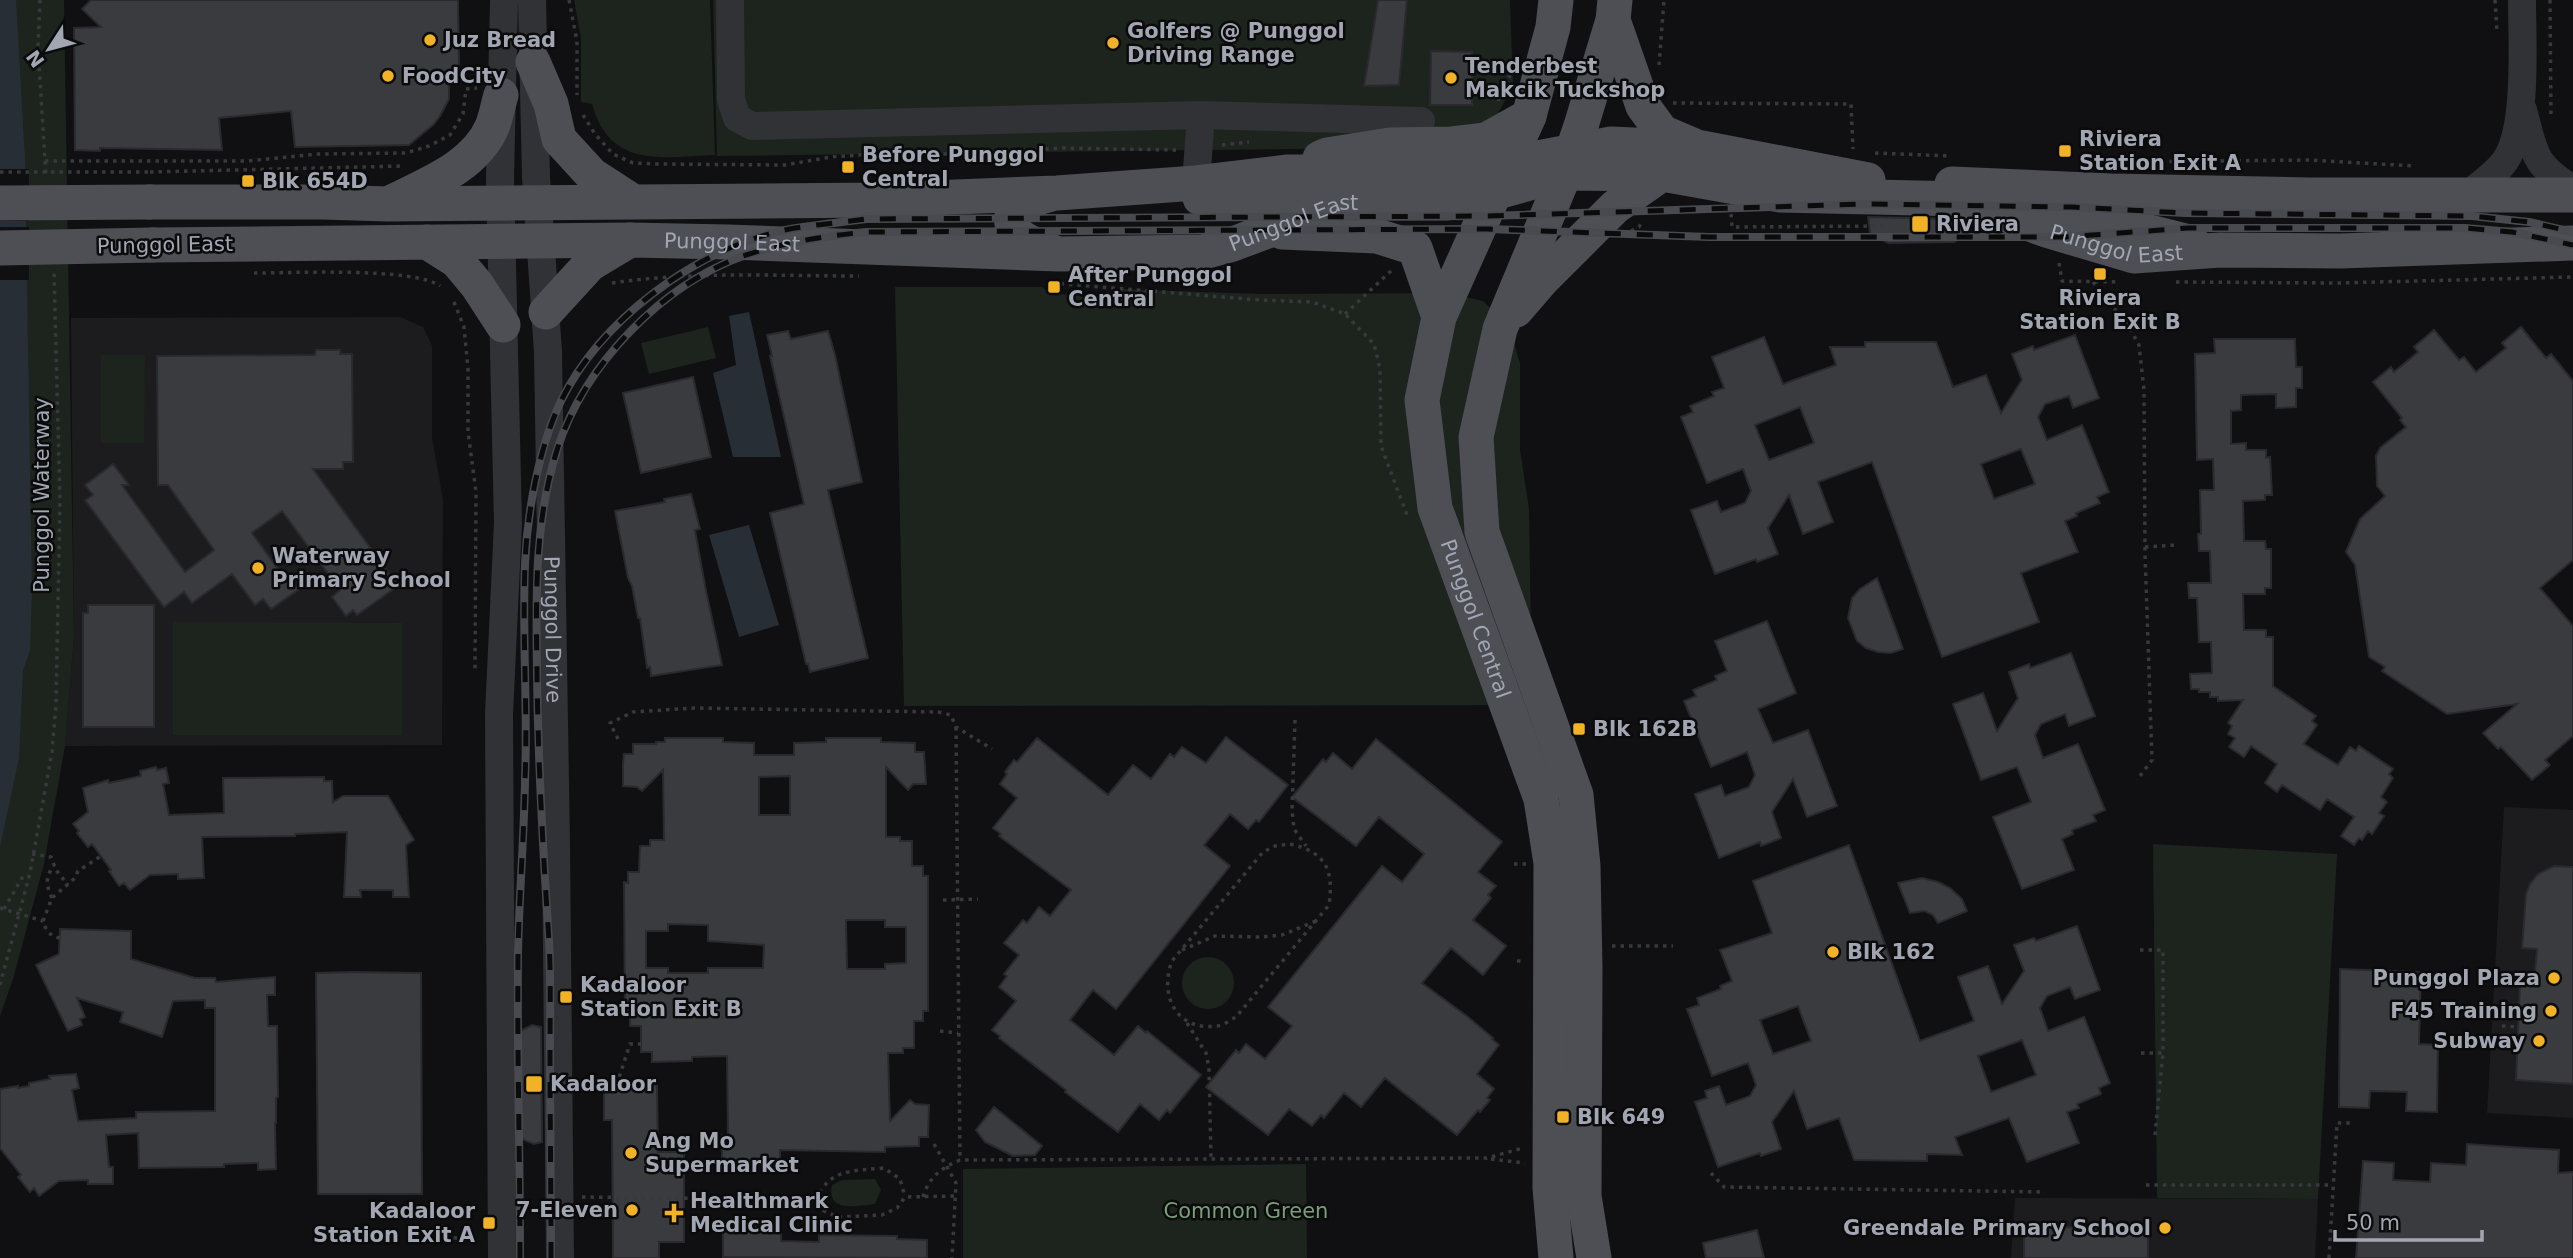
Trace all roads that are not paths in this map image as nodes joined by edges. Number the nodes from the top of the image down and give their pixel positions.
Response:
1 (504, 0) edge
2 (532, 0) edge
3 (730, 0) edge
4 (1556, 0) edge
5 (2522, 0) edge
6 (1614, 10) edge
7 (533, 62) junction
8 (486, 93) junction
9 (2522, 104) junction
10 (1200, 115) junction
11 (1529, 116) junction
12 (1421, 121) dead end
13 (1702, 148) junction
14 (1568, 161) junction
15 (1198, 166) junction
16 (1288, 172) junction
17 (1662, 174) junction
18 (1501, 178) junction
19 (2573, 189) edge
20 (2233, 192) junction
21 (1057, 193) junction
22 (2468, 194) junction
23 (2573, 195) edge
24 (632, 201) junction
25 (538, 202) junction
26 (0, 203) edge
27 (501, 203) junction
28 (1342, 203) junction
29 (388, 204) junction
30 (1264, 231) junction
31 (630, 240) junction
32 (541, 241) junction
33 (426, 242) junction
34 (502, 243) junction
35 (2573, 243) edge
36 (0, 248) edge
37 (2220, 250) junction
38 (1052, 268) junction
39 (546, 312) junction
40 (1439, 317) junction
41 (503, 325) junction
42 (1500, 329) junction
43 (502, 1258) edge
44 (560, 1258) edge
45 (1556, 1258) edge
46 (1594, 1258) edge

1 - 8 street
2 - 7 street, Punggol Drive
3 - 10 street
4 - 11 main road, Punggol Central
5 - 9 street
6 - 13 main road
6 - 14 main road, Punggol Central
7 - 24 main road
7 - 25 street, Punggol Drive
8 - 27 street
8 - 29 main road
9 - 19 street
9 - 22 street
10 - 12 street
10 - 15 street
11 - 16 main road
11 - 18 main road, Punggol Central
13 - 14 main road, Punggol East
13 - 20 main road, Punggol East
14 - 17 main road, Punggol East
14 - 18 main road, Punggol East
14 - 42 main road, Punggol Central
15 - 16 main road, Punggol East
15 - 21 main road, Punggol East
15 - 28 main road
16 - 18 main road, Punggol East
17 - 37 main road, Punggol East
17 - 42 main road
18 - 28 main road, Punggol East
18 - 40 main road, Punggol Central
20 - 22 main road, Punggol East
20 - 37 main road
21 - 24 main road, Punggol East
21 - 38 main road
22 - 23 main road, Punggol East
24 - 25 main road, Punggol East
25 - 27 main road, Punggol East
25 - 32 street, Punggol Drive
26 - 29 main road, Punggol East, bridge
27 - 29 main road, Punggol East
27 - 34 street
28 - 30 main road, Punggol East
30 - 38 main road, Punggol East
30 - 40 main road
31 - 32 main road, Punggol East
31 - 38 main road, Punggol East
31 - 39 main road
32 - 34 main road, Punggol East
32 - 39 street, Punggol Drive
33 - 34 main road, Punggol East
33 - 36 main road, Punggol East, bridge
33 - 41 main road
34 - 41 street
35 - 37 main road, Punggol East
39 - 44 street, Punggol Drive
40 - 45 main road, Punggol Central
41 - 43 street
42 - 46 main road, Punggol Central

